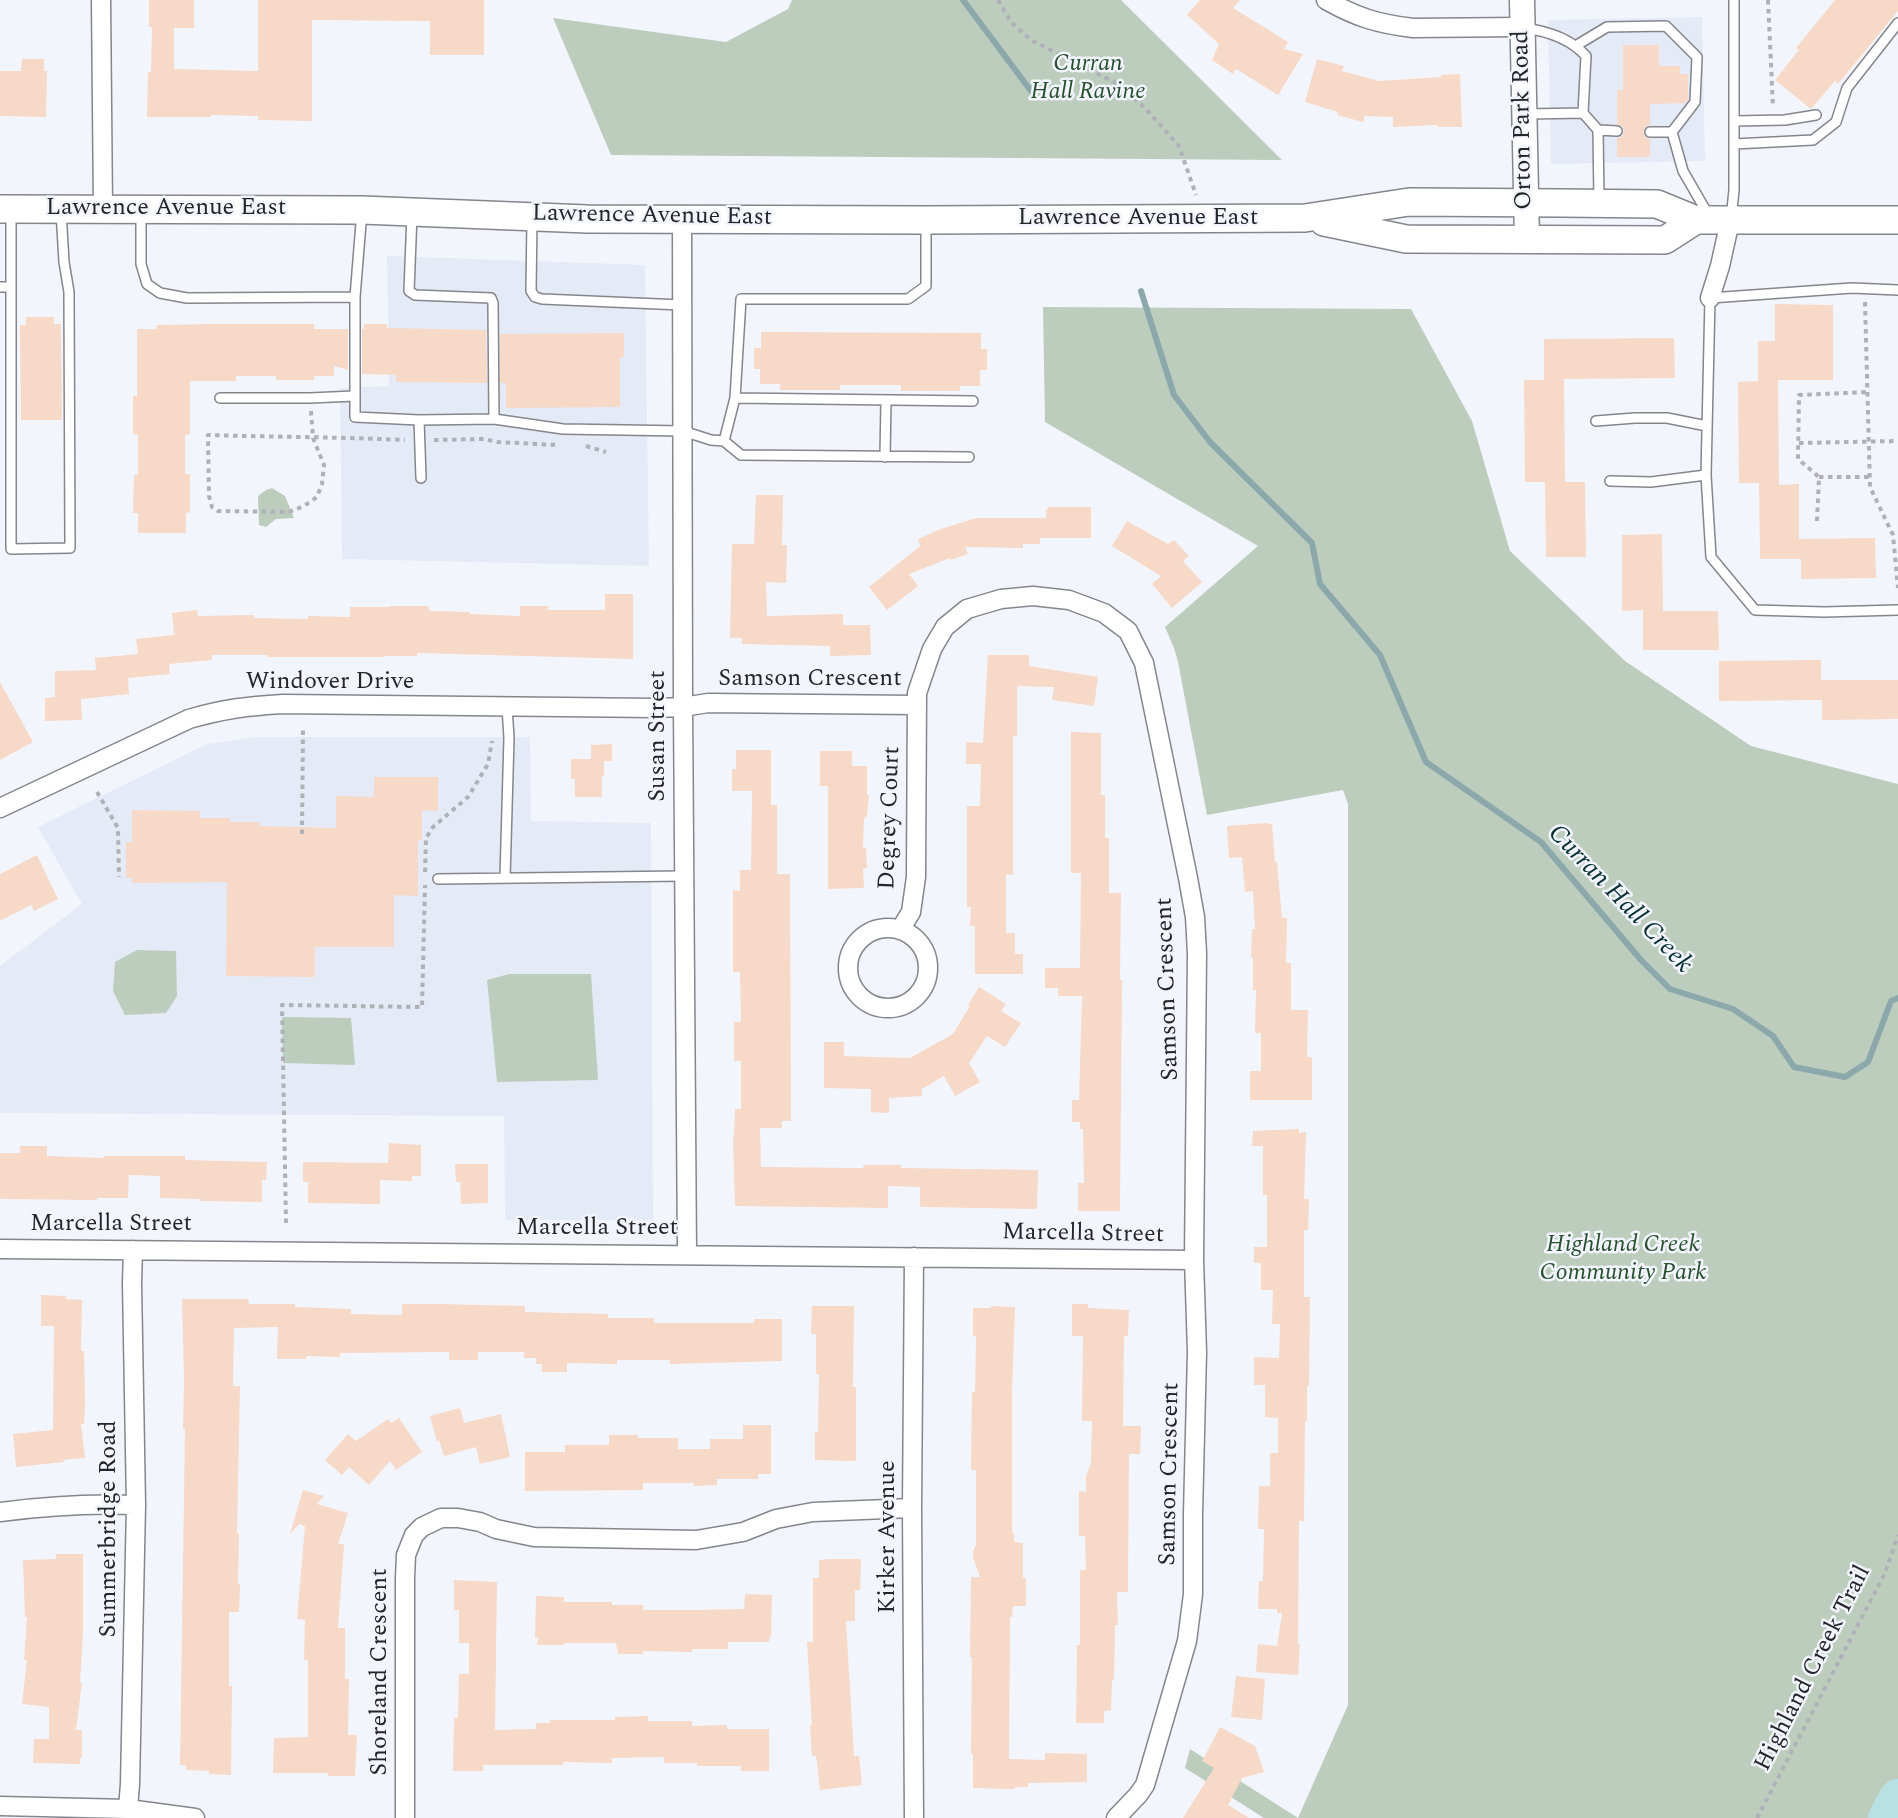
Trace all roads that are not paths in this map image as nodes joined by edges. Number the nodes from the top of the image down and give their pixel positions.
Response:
1 (101, 0) edge
2 (1326, 0) edge
3 (1522, 0) edge
4 (1734, 0) edge
5 (1898, 23) edge
6 (1521, 27) junction
7 (1577, 45) junction
8 (1583, 113) junction
9 (1524, 114) junction
10 (1816, 115) dead end
11 (1734, 121) junction
12 (1598, 130) junction
13 (1617, 131) dead end
14 (1650, 132) dead end
15 (1672, 132) junction
16 (1734, 144) junction
17 (1526, 203) junction
18 (1599, 203) junction
19 (5, 209) edge
20 (61, 209) junction
21 (103, 209) junction
22 (141, 209) junction
23 (362, 210) junction
24 (412, 212) junction
25 (532, 216) junction
26 (682, 218) junction
27 (1305, 218) junction
28 (926, 220) junction
29 (1898, 220) edge
30 (1713, 221) junction
31 (1527, 240) junction
32 (0, 287) edge
33 (11, 287) junction
34 (1898, 290) edge
35 (356, 297) junction
36 (1710, 298) junction
37 (682, 306) junction
38 (354, 396) junction
39 (220, 398) dead end
40 (735, 398) junction
41 (886, 400) junction
42 (973, 401) dead end
43 (494, 419) junction
44 (419, 420) junction
45 (1596, 421) dead end
46 (1707, 426) junction
47 (682, 431) junction
48 (724, 441) junction
49 (885, 457) junction
50 (969, 458) dead end
51 (1706, 475) junction
52 (421, 478) dead end
53 (1610, 481) dead end
54 (1898, 610) edge
55 (916, 705) junction
56 (507, 707) junction
57 (682, 707) junction
58 (0, 808) edge
59 (684, 876) junction
60 (506, 878) junction
61 (438, 879) dead end
62 (900, 930) junction
63 (0, 1249) edge
64 (133, 1250) junction
65 (687, 1254) junction
66 (914, 1257) junction
67 (1194, 1260) junction
68 (136, 1505) junction
69 (912, 1508) junction
70 (0, 1512) edge
71 (0, 1806) edge
72 (128, 1809) junction
73 (195, 1818) edge
74 (405, 1818) edge
75 (914, 1818) edge
76 (1116, 1818) edge

1 - 21 street
2 - 6 street
3 - 6 street, Orton Park Road
4 - 11 lane
5 - 16 lane
6 - 7 lane
6 - 9 street, Orton Park Road
7 - 8 lane
7 - 15 lane
8 - 9 lane
8 - 12 lane
9 - 17 street, Orton Park Road
10 - 11 lane
11 - 16 lane
12 - 13 lane
12 - 18 lane
14 - 15 lane
15 - 30 lane
16 - 30 lane
17 - 18 main road, Lawrence Avenue East
17 - 27 main road, Lawrence Avenue East
17 - 31 street, Orton Park Road
18 - 30 main road, Lawrence Avenue East
19 - 20 main road, Lawrence Avenue East
19 - 33 lane
20 - 21 main road, Lawrence Avenue East
20 - 33 lane
21 - 22 main road, Lawrence Avenue East
22 - 23 main road, Lawrence Avenue East
22 - 35 lane
23 - 24 main road, Lawrence Avenue East
23 - 35 lane
24 - 25 main road, Lawrence Avenue East
24 - 43 lane
25 - 26 main road, Lawrence Avenue East
25 - 37 lane
26 - 28 main road, Lawrence Avenue East
26 - 37 street, Susan Street
27 - 28 main road, Lawrence Avenue East
27 - 31 main road, Lawrence Avenue East
28 - 40 lane
29 - 30 main road, Lawrence Avenue East
30 - 31 main road, Lawrence Avenue East
30 - 36 street
32 - 33 lane
34 - 36 lane
35 - 38 lane
36 - 46 lane
37 - 47 street, Susan Street
38 - 39 lane
38 - 44 lane
40 - 41 lane
40 - 48 lane
41 - 42 lane
41 - 49 lane
43 - 44 lane
43 - 47 lane
44 - 52 lane
45 - 46 lane
46 - 51 lane
47 - 48 lane
47 - 57 street, Susan Street
48 - 49 lane
49 - 50 lane
51 - 53 lane
51 - 54 lane
55 - 57 street, Samson Crescent
55 - 62 street, Degrey Court
55 - 67 street, Samson Crescent
56 - 57 street, Windover Drive
56 - 58 street, Windover Drive
56 - 60 lane
57 - 59 street, Susan Street
59 - 60 lane
59 - 65 street, Susan Street
60 - 61 lane
62 - 62 street
63 - 64 street, Marcella Street
64 - 65 street, Marcella Street
64 - 68 street, Summerbridge Road
65 - 66 street, Marcella Street
66 - 67 street, Marcella Street
66 - 69 street, Kirker Avenue
67 - 76 street, Samson Crescent
68 - 70 street
68 - 72 street, Summerbridge Road
69 - 74 street, Shoreland Crescent
69 - 75 street, Kirker Avenue
71 - 72 street
72 - 73 street

